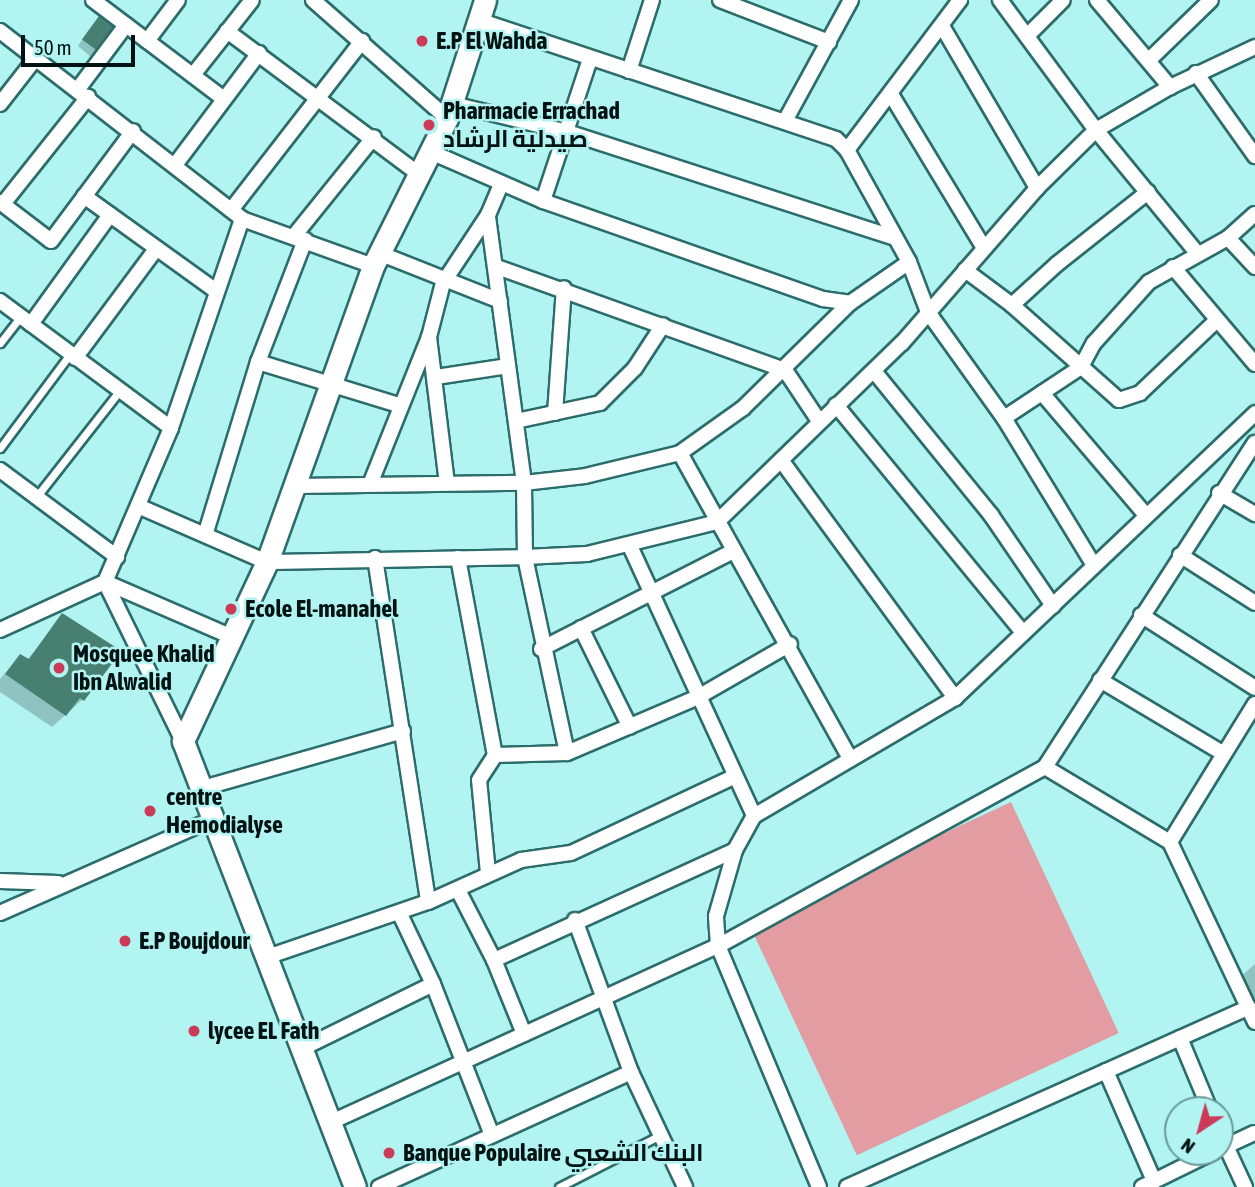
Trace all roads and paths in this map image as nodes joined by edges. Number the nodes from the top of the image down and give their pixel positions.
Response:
1 (178, 0) edge
2 (252, 0) edge
3 (313, 0) edge
4 (652, 0) edge
5 (720, 0) edge
6 (851, 0) edge
7 (960, 0) edge
8 (1000, 0) edge
9 (1063, 0) edge
10 (1097, 0) edge
11 (99, 2) edge
12 (1202, 3) edge
13 (744, 4) edge
14 (481, 10) edge
15 (126, 25) junction
16 (942, 26) junction
17 (0, 31) edge
18 (227, 31) junction
19 (1028, 35) junction
20 (147, 41) junction
21 (362, 41) junction
22 (829, 42) junction
23 (1255, 47) edge
24 (258, 53) junction
25 (36, 58) junction
26 (590, 59) junction
27 (1149, 60) junction
28 (629, 71) junction
29 (1196, 74) junction
30 (193, 75) junction
31 (1170, 87) junction
32 (83, 93) junction
33 (892, 96) junction
34 (317, 97) junction
35 (224, 99) junction
36 (0, 104) edge
37 (450, 111) junction
38 (785, 121) junction
39 (1096, 130) junction
40 (133, 131) junction
41 (567, 132) junction
42 (374, 137) junction
43 (847, 150) junction
44 (432, 152) junction
45 (1255, 156) edge
46 (174, 164) junction
47 (419, 175) junction
48 (501, 184) junction
49 (1037, 188) junction
50 (1148, 192) junction
51 (84, 197) junction
52 (543, 201) junction
53 (1, 203) edge
54 (1255, 214) edge
55 (110, 215) junction
56 (236, 215) junction
57 (488, 215) junction
58 (892, 237) junction
59 (1228, 237) junction
60 (300, 238) junction
61 (984, 248) junction
62 (156, 249) junction
63 (1197, 253) junction
64 (376, 260) junction
65 (909, 262) junction
66 (497, 267) junction
67 (1173, 267) junction
68 (1255, 267) edge
69 (965, 270) junction
70 (443, 283) junction
71 (564, 288) junction
72 (215, 290) junction
73 (0, 300) edge
74 (500, 301) junction
75 (850, 303) junction
76 (1012, 305) junction
77 (928, 312) junction
78 (26, 320) junction
79 (1217, 320) junction
80 (663, 325) junction
81 (429, 337) junction
82 (0, 343) edge
83 (73, 356) junction
84 (258, 362) junction
85 (1255, 364) edge
86 (508, 366) junction
87 (1081, 367) junction
88 (785, 370) junction
89 (874, 371) junction
90 (436, 377) junction
91 (331, 384) junction
92 (120, 390) junction
93 (1042, 393) junction
94 (399, 405) junction
95 (836, 405) junction
96 (555, 413) junction
97 (1255, 413) edge
98 (1004, 418) junction
99 (516, 421) junction
100 (819, 421) junction
101 (171, 428) junction
102 (1255, 443) edge
103 (0, 448) edge
104 (680, 453) junction
105 (781, 460) junction
106 (0, 470) edge
107 (371, 482) junction
108 (447, 482) junction
109 (524, 484) junction
110 (296, 486) junction
111 (1219, 493) junction
112 (37, 496) junction
113 (138, 506) junction
114 (1255, 514) edge
115 (1146, 515) junction
116 (717, 522) junction
117 (206, 532) junction
118 (629, 546) junction
119 (733, 551) junction
120 (1180, 555) junction
121 (117, 557) junction
122 (525, 557) junction
123 (375, 558) junction
124 (458, 558) junction
125 (267, 562) junction
126 (1093, 565) junction
127 (105, 582) junction
128 (649, 594) junction
129 (1255, 603) edge
130 (1053, 606) junction
131 (1141, 615) junction
132 (581, 628) junction
133 (0, 630) edge
134 (1023, 633) junction
135 (230, 636) junction
136 (790, 644) junction
137 (541, 649) junction
138 (1100, 680) junction
139 (1255, 688) edge
140 (698, 697) junction
141 (955, 698) junction
142 (1255, 704) edge
143 (630, 727) junction
144 (403, 731) junction
145 (183, 741) junction
146 (567, 753) junction
147 (1224, 754) junction
148 (495, 755) junction
149 (850, 759) junction
150 (1045, 767) junction
151 (733, 778) junction
152 (203, 788) junction
153 (754, 816) junction
154 (215, 818) junction
155 (1170, 842) junction
156 (735, 850) junction
157 (488, 873) junction
158 (0, 881) edge
159 (60, 883) junction
160 (458, 890) junction
161 (428, 902) junction
162 (0, 912) edge
163 (399, 912) junction
164 (575, 920) junction
165 (718, 946) junction
166 (267, 957) junction
167 (494, 960) junction
168 (433, 984) junction
169 (601, 998) junction
170 (1249, 1007) junction
171 (1255, 1022) edge
172 (524, 1034) junction
173 (1180, 1038) junction
174 (301, 1049) junction
175 (463, 1060) junction
176 (1106, 1071) junction
177 (631, 1072) junction
178 (1204, 1096) edge
179 (328, 1123) junction
180 (491, 1133) junction
181 (1255, 1133) edge
182 (660, 1135) junction
183 (1234, 1140) edge
184 (1184, 1166) edge
185 (1232, 1166) edge
186 (1151, 1185) edge
187 (355, 1187) edge
188 (379, 1187) edge
189 (559, 1187) edge
190 (684, 1187) edge
191 (820, 1187) edge
192 (847, 1187) edge
193 (1245, 1187) edge

1 - 20 street
2 - 18 street
3 - 21 street
4 - 28 street
5 - 13 street
6 - 22 street
7 - 16 street
8 - 19 street
9 - 19 street
10 - 27 street
11 - 15 street
12 - 27 street
13 - 22 street
14 - 26 street
14 - 37 main road
15 - 20 street
15 - 32 street
16 - 33 street
16 - 49 street
17 - 25 street
18 - 24 street
18 - 30 street
19 - 39 street
20 - 30 street
21 - 34 street
21 - 37 street
22 - 38 street
23 - 29 street
24 - 34 street
24 - 35 street
25 - 32 street
25 - 36 street
26 - 28 street
26 - 41 street
27 - 31 street
28 - 38 street
29 - 31 street
29 - 45 street
30 - 35 street
31 - 39 street
32 - 40 street
32 - 53 street
33 - 43 street
33 - 61 street
34 - 42 street
34 - 56 street
35 - 46 street
37 - 41 street
37 - 44 main road
38 - 43 street
39 - 49 street
39 - 50 street
40 - 46 street
40 - 51 street
41 - 52 street
41 - 58 street
42 - 47 street
42 - 60 street
43 - 58 street
44 - 47 main road
44 - 48 street
46 - 56 street
47 - 64 main road
48 - 52 street
48 - 57 street
49 - 61 street
50 - 63 street
50 - 76 street
51 - 53 street
51 - 55 street
52 - 75 street
54 - 59 street
55 - 62 street
55 - 78 street
56 - 60 street
56 - 72 street
57 - 66 street
57 - 70 street
58 - 65 street
59 - 63 street
59 - 68 street
60 - 64 street
60 - 84 street
61 - 69 street
62 - 72 street
62 - 83 street
63 - 67 street
64 - 70 street
64 - 91 main road
65 - 75 street
65 - 77 street
66 - 71 street
66 - 74 street
67 - 79 street
67 - 87 street
69 - 76 street
69 - 77 street
70 - 74 street
70 - 81 street
71 - 80 street
71 - 96 street
72 - 101 street
73 - 78 street
74 - 86 street
75 - 88 street
76 - 87 street
77 - 89 street
77 - 98 street
78 - 82 lane
78 - 83 street
79 - 85 street
79 - 87 street
80 - 88 street
80 - 96 street
81 - 90 street
81 - 94 street
83 - 92 street
83 - 103 lane
84 - 91 street
84 - 117 street
86 - 90 street
86 - 99 street
87 - 93 street
88 - 100 street
88 - 104 street
89 - 95 street
89 - 130 street
90 - 108 street
91 - 94 street
91 - 110 main road
92 - 101 street
92 - 112 lane
93 - 98 street
93 - 115 street
94 - 107 street
95 - 100 street
95 - 134 street
96 - 99 street
97 - 115 street
98 - 126 street
99 - 109 street
100 - 105 street
101 - 113 street
102 - 111 street
104 - 109 street
104 - 116 street
105 - 116 street
105 - 141 street
106 - 112 street
107 - 108 street
107 - 110 street
108 - 109 street
109 - 122 street
110 - 125 main road
111 - 114 street
111 - 120 street
112 - 121 street
113 - 117 street
113 - 121 street
115 - 126 street
116 - 118 street
116 - 119 street
117 - 125 street
118 - 122 street
118 - 128 street
119 - 128 street
119 - 136 street
120 - 129 street
120 - 131 street
121 - 127 street
122 - 124 street
122 - 137 street
123 - 124 street
123 - 125 street
123 - 144 street
124 - 148 street
125 - 135 main road
126 - 130 street
127 - 133 street
127 - 135 street
127 - 145 street
128 - 132 street
128 - 140 street
130 - 134 street
131 - 138 street
131 - 139 street
132 - 137 street
132 - 143 street
134 - 141 street
135 - 145 main road
136 - 140 street
136 - 149 street
137 - 146 street
138 - 147 street
138 - 150 street
140 - 143 street
140 - 151 street
141 - 149 street
142 - 147 street
143 - 146 street
144 - 152 street
144 - 161 street
145 - 152 main road
146 - 148 street
147 - 155 street
148 - 157 street
149 - 153 street
150 - 155 street
150 - 165 street
151 - 153 street
151 - 157 street
152 - 154 main road
153 - 156 street
154 - 159 street
154 - 166 main road
155 - 170 street
156 - 164 street
156 - 165 street
157 - 160 street
158 - 159 street
159 - 162 street
160 - 161 street
160 - 167 street
161 - 163 street
163 - 166 street
163 - 168 street
164 - 167 street
164 - 169 street
165 - 169 street
165 - 191 street
166 - 174 main road
167 - 172 street
168 - 174 street
168 - 175 street
169 - 172 street
169 - 177 street
170 - 171 street
170 - 173 street
172 - 175 street
173 - 176 street
173 - 178 street
174 - 179 main road
175 - 179 street
175 - 180 street
176 - 186 street
176 - 192 street
177 - 180 street
177 - 182 street
179 - 187 main road
180 - 188 street
181 - 183 street
182 - 189 lane
182 - 190 street
184 - 186 street
185 - 193 street

